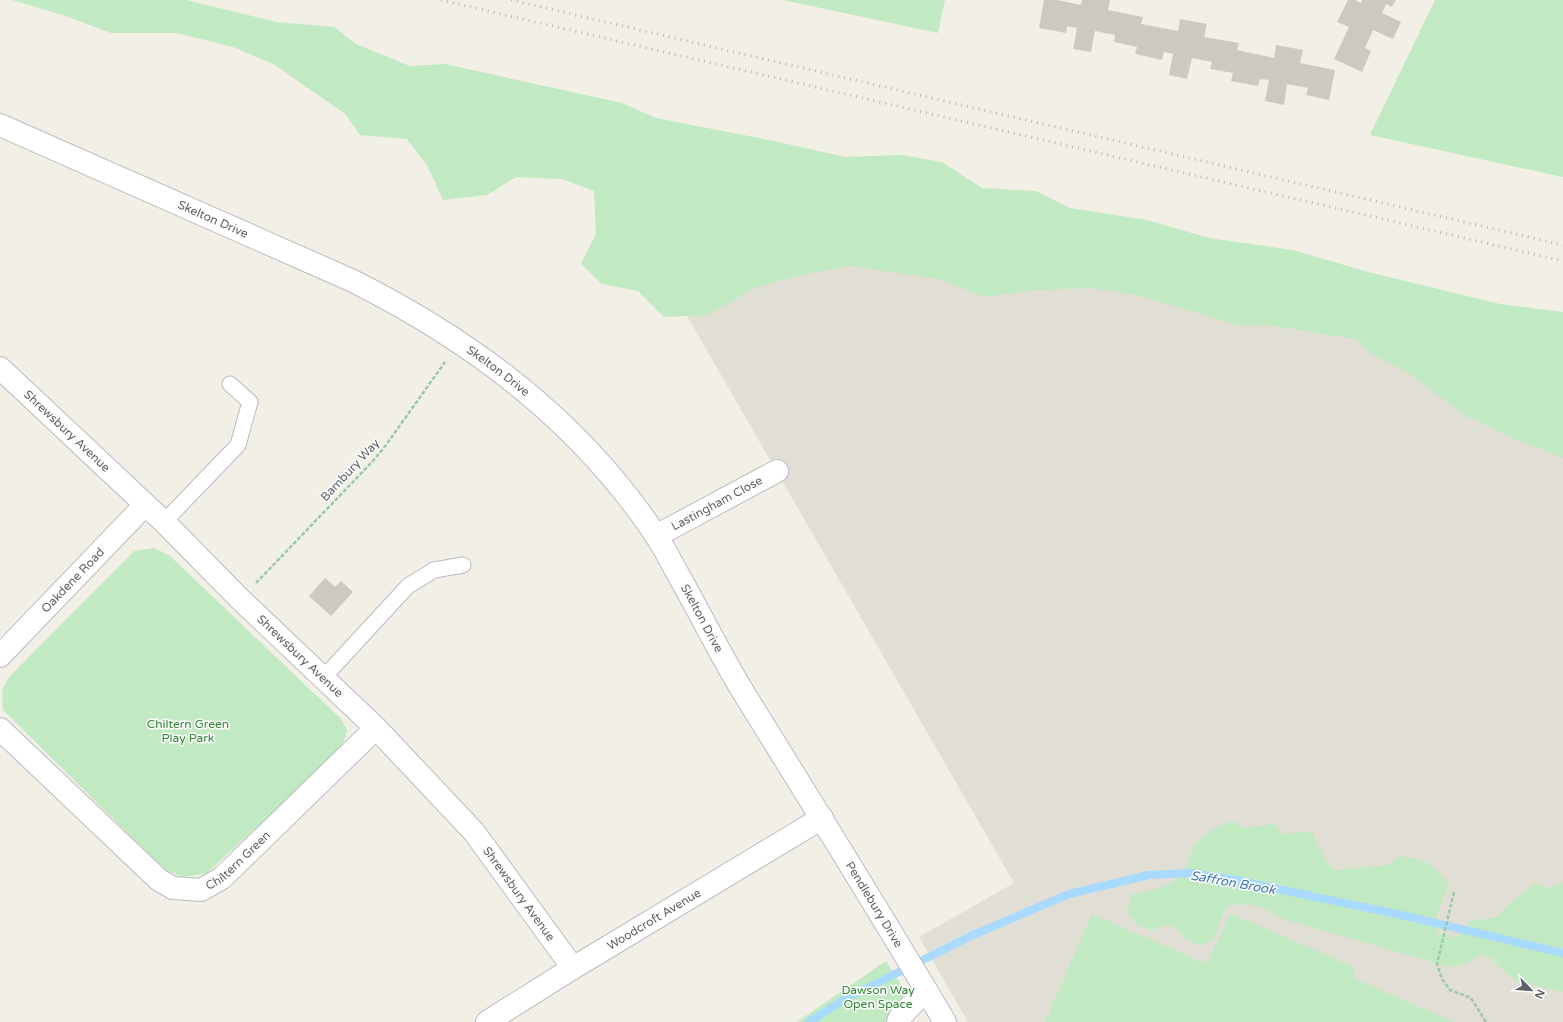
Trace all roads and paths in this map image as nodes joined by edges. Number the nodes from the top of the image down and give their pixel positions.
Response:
1 (0, 125) edge
2 (459, 342) junction
3 (0, 368) edge
4 (230, 384) dead end
5 (778, 471) dead end
6 (145, 505) junction
7 (164, 522) junction
8 (656, 536) junction
9 (463, 565) dead end
10 (241, 600) junction
11 (0, 656) edge
12 (324, 677) junction
13 (376, 728) junction
14 (0, 729) edge
15 (822, 818) junction
16 (1454, 892) dead end
17 (573, 968) junction
18 (926, 990) junction
19 (487, 1022) edge
20 (898, 1022) edge
21 (945, 1022) edge
22 (1486, 1022) edge

1 - 2 street, Skelton Drive
2 - 8 street, Skelton Drive
2 - 10 path, Bambury Way
3 - 6 street, Shrewsbury Avenue
4 - 7 lane
5 - 8 street, Lastingham Close
6 - 7 street, Shrewsbury Avenue
6 - 11 street, Oakdene Road
7 - 10 street, Shrewsbury Avenue
8 - 15 street, Skelton Drive
9 - 12 lane
10 - 12 street, Shrewsbury Avenue
12 - 13 street, Shrewsbury Avenue
13 - 14 street, Chiltern Green
13 - 17 street, Shrewsbury Avenue
15 - 17 street, Woodcroft Avenue
15 - 18 street, Pendlebury Drive
16 - 22 path
17 - 19 street, Woodcroft Avenue
18 - 20 street
18 - 21 street, Pendlebury Drive

